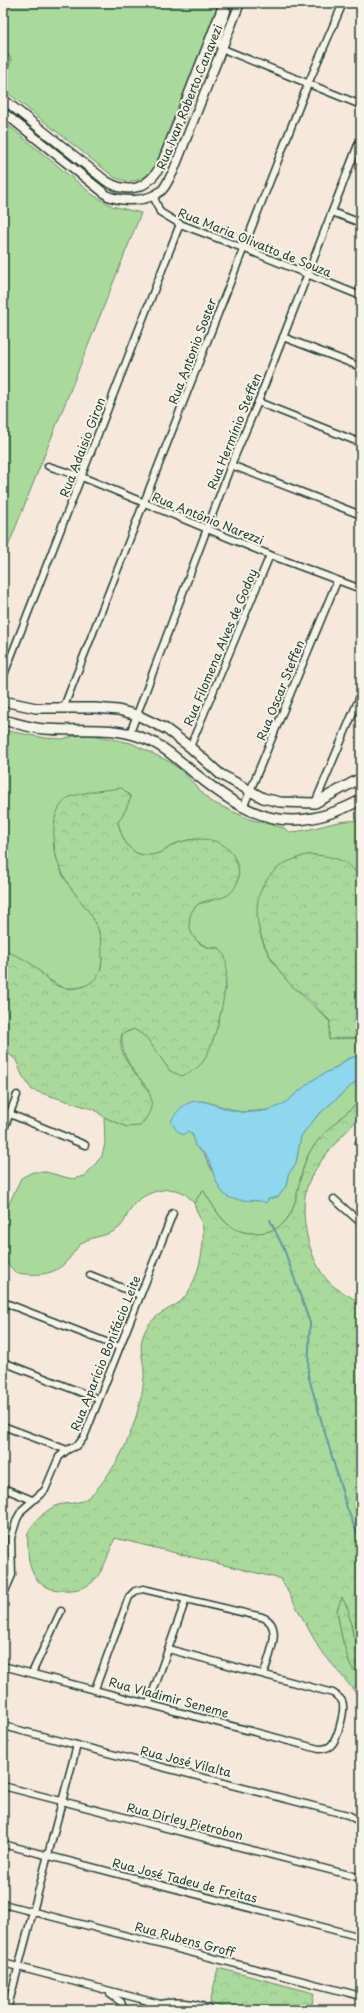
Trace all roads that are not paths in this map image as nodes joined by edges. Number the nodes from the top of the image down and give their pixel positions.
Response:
1 (224, 3) edge
2 (228, 3) edge
3 (240, 3) edge
4 (343, 3) edge
5 (223, 49) junction
6 (308, 84) junction
7 (3, 99) edge
8 (361, 105) edge
9 (3, 112) edge
10 (361, 137) edge
11 (166, 152) junction
12 (177, 161) junction
13 (153, 195) junction
14 (332, 212) junction
15 (361, 223) edge
16 (180, 224) junction
17 (243, 248) junction
18 (307, 275) junction
19 (361, 296) edge
20 (283, 337) junction
21 (361, 367) edge
22 (258, 402) junction
23 (361, 443) edge
24 (231, 465) junction
25 (48, 466) dead end
26 (82, 477) junction
27 (145, 503) junction
28 (361, 515) edge
29 (208, 528) junction
30 (270, 555) junction
31 (337, 580) junction
32 (361, 589) edge
33 (3, 677) edge
34 (361, 694) edge
35 (3, 701) edge
36 (63, 709) junction
37 (137, 715) junction
38 (3, 720) edge
39 (130, 733) junction
40 (190, 747) junction
41 (361, 778) edge
42 (250, 792) junction
43 (361, 800) edge
44 (315, 803) junction
45 (243, 808) junction
46 (17, 1095) dead end
47 (10, 1114) junction
48 (3, 1131) edge
49 (85, 1145) dead end
50 (334, 1198) dead end
51 (173, 1213) dead end
52 (361, 1223) edge
53 (90, 1275) dead end
54 (140, 1295) junction
55 (3, 1302) edge
56 (119, 1347) junction
57 (3, 1362) edge
58 (98, 1399) junction
59 (3, 1426) edge
60 (67, 1450) junction
61 (3, 1488) edge
62 (32, 1500) junction
63 (3, 1550) edge
64 (10, 1553) junction
65 (3, 1596) edge
66 (186, 1599) junction
67 (61, 1612) dead end
68 (168, 1649) junction
69 (3, 1666) edge
70 (32, 1673) junction
71 (264, 1674) junction
72 (94, 1689) junction
73 (149, 1703) junction
74 (3, 1726) edge
75 (77, 1745) junction
76 (3, 1786) edge
77 (62, 1801) junction
78 (361, 1822) edge
79 (3, 1844) edge
80 (47, 1855) junction
81 (361, 1878) edge
82 (3, 1904) edge
83 (33, 1911) junction
84 (361, 1936) edge
85 (361, 1949) edge
86 (3, 1963) edge
87 (19, 1967) junction
88 (102, 1990) junction
89 (361, 1996) edge
90 (161, 2004) junction
91 (8, 2010) edge
92 (124, 2010) edge
93 (142, 2010) edge
94 (208, 2010) edge

1 - 11 street, Rua Ivan Roberto Canavezi
2 - 5 street
3 - 5 street, Rua Ivan Roberto Canavezi
4 - 6 street, Rua Antonio Soster
5 - 6 street
5 - 12 street, Rua Ivan Roberto Canavezi
6 - 8 street
6 - 17 street, Rua Antonio Soster
7 - 11 street, Rua Ivan Roberto Canavezi
9 - 13 street
10 - 14 street, Rua Hermínio Steffen
11 - 12 street
12 - 13 street, Rua Ivan Roberto Canavezi
13 - 16 street, Rua Maria Olivatto de Souza
14 - 15 street
14 - 18 street, Rua Hermínio Steffen
16 - 17 street, Rua Maria Olivatto de Souza
16 - 26 street, Rua Adaisio Giron
17 - 18 street, Rua Maria Olivatto de Souza
17 - 27 street, Rua Antonio Soster
18 - 19 street, Rua Maria Olivatto de Souza
18 - 20 street, Rua Hermínio Steffen
20 - 21 street
20 - 22 street, Rua Hermínio Steffen
22 - 23 street
22 - 24 street, Rua Hermínio Steffen
24 - 28 street
24 - 29 street, Rua Hermínio Steffen
25 - 26 street, Rua Antônio Narezzi
26 - 27 street, Rua Antônio Narezzi
26 - 33 street, Rua Adaisio Giron
27 - 29 street, Rua Antônio Narezzi
27 - 36 street, Rua Antonio Soster
29 - 30 street, Rua Antônio Narezzi
29 - 37 street, Rua Hermínio Steffen
30 - 31 street, Rua Antônio Narezzi
30 - 40 street, Rua Filomena Alves de Godoy
31 - 32 street, Rua Antônio Narezzi
31 - 42 street, Rua Oscar Steffen
34 - 44 street
35 - 36 main road
36 - 37 main road
37 - 39 street, Rua Hermínio Steffen
37 - 40 main road
38 - 39 main road
39 - 45 main road
40 - 42 main road
41 - 44 main road
42 - 44 main road
42 - 45 street, Rua Oscar Steffen
43 - 45 main road
46 - 47 street
47 - 48 street
47 - 49 street
50 - 52 street
51 - 54 street, Rua Aparício Bonifácio Leite
53 - 54 street
54 - 56 street, Rua Aparício Bonifácio Leite
55 - 56 street
56 - 58 street, Rua Aparício Bonifácio Leite
57 - 58 street
58 - 60 street, Rua Aparício Bonifácio Leite
59 - 60 street
60 - 62 street, Rua Aparício Bonifácio Leite
61 - 62 street
62 - 64 street, Rua Aparício Bonifácio Leite
63 - 64 street
64 - 65 street, Rua Aparício Bonifácio Leite
66 - 68 street
66 - 71 street
66 - 72 street
67 - 70 street
68 - 71 street
68 - 73 street
69 - 70 street, Rua Vladimir Seneme
70 - 72 street, Rua Vladimir Seneme
71 - 73 street, Rua Vladimir Seneme
72 - 73 street, Rua Vladimir Seneme
74 - 75 street, Rua José Vilalta
75 - 77 street
75 - 78 street, Rua José Vilalta
76 - 77 street, Rua Dirley Pietrobon
77 - 80 street
77 - 81 street, Rua Dirley Pietrobon
79 - 80 street, Rua José Tadeu de Freitas
80 - 83 street
80 - 84 street, Rua José Tadeu de Freitas
82 - 83 street, Rua Rubens Groff
83 - 87 street
83 - 89 street, Rua Rubens Groff
84 - 85 street
86 - 87 street
87 - 88 street
87 - 91 street
88 - 90 street
88 - 92 street
90 - 93 main road
90 - 94 main road

